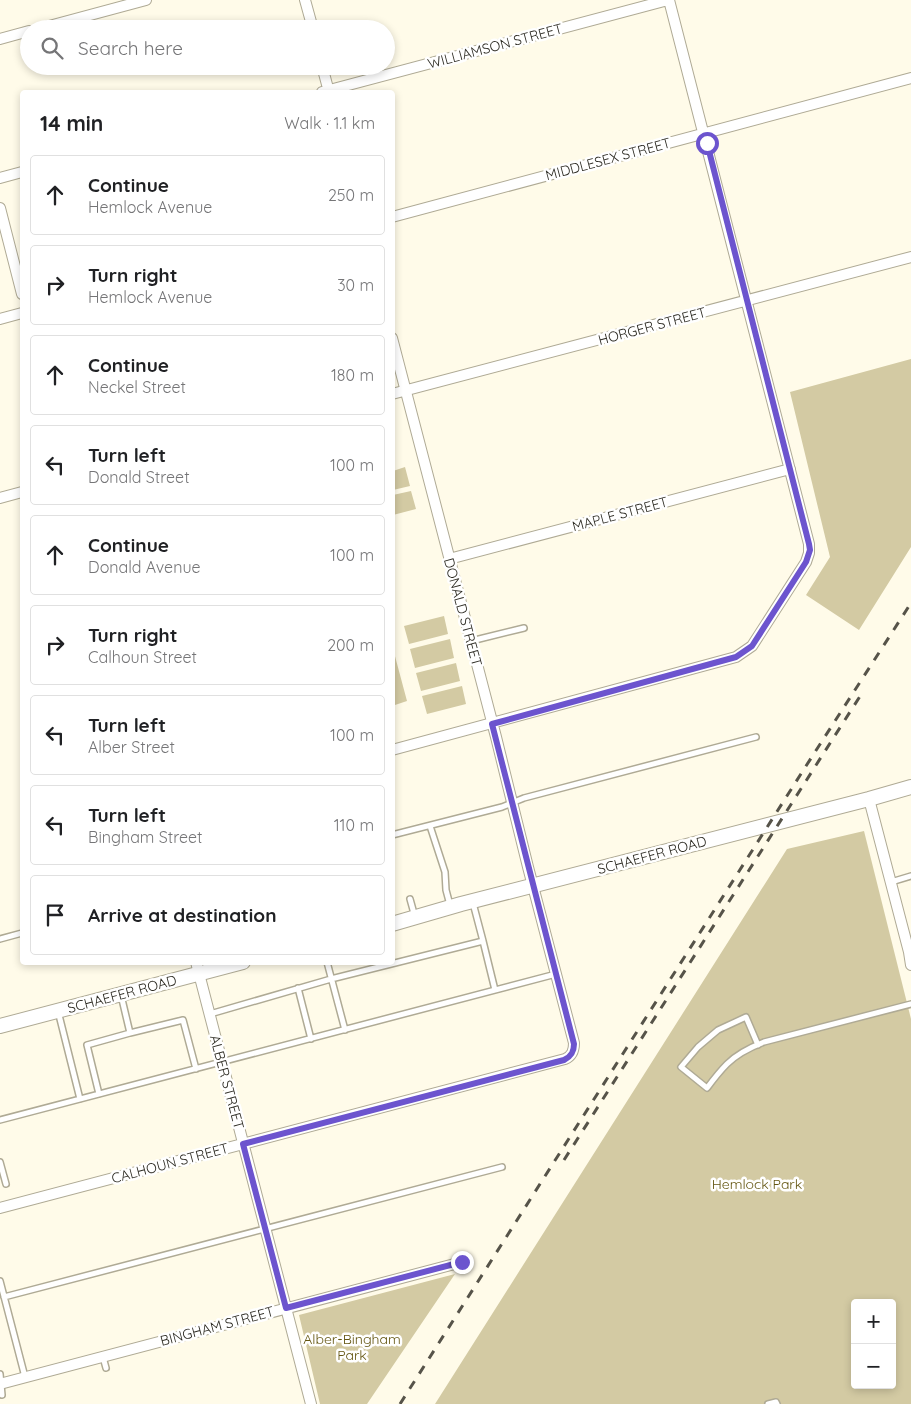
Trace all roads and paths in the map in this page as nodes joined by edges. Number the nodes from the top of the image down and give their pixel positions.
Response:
1 (146, 0) edge
2 (305, 0) edge
3 (668, 0) edge
4 (72, 20) edge
5 (311, 20) edge
6 (20, 33) edge
7 (0, 39) edge
8 (395, 74) edge
9 (324, 75) edge
10 (390, 75) edge
11 (911, 78) edge
12 (327, 90) edge
13 (334, 90) edge
14 (704, 133) junction
15 (20, 173) edge
16 (0, 178) edge
17 (0, 208) edge
18 (395, 215) edge
19 (911, 258) edge
20 (20, 286) edge
21 (748, 301) junction
22 (20, 314) edge
23 (0, 319) edge
24 (395, 349) edge
25 (406, 391) junction
26 (395, 393) edge
27 (790, 469) junction
28 (20, 493) edge
29 (0, 498) edge
30 (449, 559) junction
31 (524, 628) dead end
32 (471, 641) junction
33 (492, 724) junction
34 (756, 737) dead end
35 (395, 749) edge
36 (911, 786) edge
37 (869, 799) junction
38 (512, 803) junction
39 (430, 826) junction
40 (395, 834) edge
41 (911, 876) edge
42 (890, 882) junction
43 (533, 886) junction
44 (410, 899) dead end
45 (472, 901) junction
46 (451, 907) junction
47 (415, 918) junction
48 (395, 923) edge
49 (20, 933) edge
50 (0, 938) edge
51 (483, 941) junction
52 (395, 963) edge
53 (220, 965) edge
54 (328, 965) edge
55 (387, 965) edge
56 (911, 965) edge
57 (197, 968) edge
58 (556, 974) junction
59 (331, 979) junction
60 (298, 988) junction
61 (495, 990) junction
62 (120, 994) junction
63 (911, 1004) edge
64 (58, 1011) junction
65 (209, 1014) junction
66 (0, 1026) edge
67 (344, 1030) junction
68 (130, 1033) junction
69 (311, 1038) junction
70 (758, 1045) junction
71 (572, 1054) joint
72 (222, 1062) junction
73 (196, 1069) junction
74 (99, 1094) junction
75 (80, 1099) junction
76 (0, 1120) edge
77 (243, 1144) junction
78 (0, 1162) edge
79 (502, 1167) dead end
80 (6, 1184) dead end
81 (0, 1208) edge
82 (265, 1228) junction
83 (462, 1262) dead end
84 (0, 1281) edge
85 (4, 1297) junction
86 (286, 1308) junction
87 (103, 1357) junction
88 (106, 1368) dead end
89 (25, 1377) junction
90 (0, 1381) edge
91 (2, 1395) dead end
92 (311, 1404) edge
93 (768, 1404) edge
94 (777, 1404) edge

1 - 4 street
2 - 5 street
3 - 8 street, WILLIAMSON STREET
3 - 14 street
6 - 7 street
9 - 12 street
10 - 13 street, WILLIAMSON STREET
11 - 14 street, MIDDLESEX STREET
14 - 18 street, MIDDLESEX STREET
14 - 21 street
15 - 16 street
17 - 20 street
19 - 21 street, HORGER STREET
21 - 25 street, HORGER STREET
21 - 27 street
22 - 23 street
24 - 25 street, DONALD STREET
25 - 26 street, HORGER STREET
25 - 30 street, DONALD STREET
27 - 30 street, MAPLE STREET
27 - 33 street
28 - 29 street
30 - 32 street, DONALD STREET
31 - 32 lane
32 - 33 street, DONALD STREET
33 - 35 street
33 - 38 street, DONALD STREET
34 - 38 lane
36 - 37 main road, SCHAEFER ROAD
37 - 42 street
37 - 43 main road, SCHAEFER ROAD
38 - 39 lane
38 - 43 street, DONALD STREET
39 - 40 lane
39 - 46 lane
41 - 42 lane
42 - 56 street
43 - 45 main road, SCHAEFER ROAD
43 - 58 street, DONALD STREET
44 - 47 lane
45 - 46 main road, SCHAEFER ROAD
45 - 51 lane
46 - 47 main road, SCHAEFER ROAD
47 - 48 main road, SCHAEFER ROAD
49 - 50 lane
51 - 52 lane
51 - 61 lane
53 - 57 main road, SCHAEFER ROAD
54 - 59 lane
55 - 59 lane
57 - 62 main road, SCHAEFER ROAD
57 - 65 street, ALBER STREET
58 - 61 lane
58 - 71 street, DONALD STREET
59 - 60 lane
59 - 67 lane
60 - 65 lane
60 - 69 lane
61 - 67 lane
62 - 64 main road, SCHAEFER ROAD
62 - 68 lane
63 - 70 lane
64 - 66 main road, SCHAEFER ROAD
64 - 75 lane
65 - 72 street, ALBER STREET
67 - 69 lane
68 - 73 lane
68 - 74 lane
69 - 72 lane
70 - 70 lane
71 - 77 street, CALHOUN STREET
72 - 73 lane
72 - 77 street, ALBER STREET
73 - 74 lane
74 - 75 lane
75 - 76 lane
77 - 81 street, CALHOUN STREET
77 - 82 street, ALBER STREET
78 - 80 lane
79 - 82 lane
82 - 85 lane
82 - 86 street, ALBER STREET
83 - 86 street, BINGHAM STREET
84 - 85 lane
85 - 89 lane
86 - 87 street, BINGHAM STREET
86 - 92 street, ALBER STREET
87 - 88 lane
87 - 89 street, BINGHAM STREET
89 - 90 street, BINGHAM STREET
90 - 91 lane
93 - 94 lane

